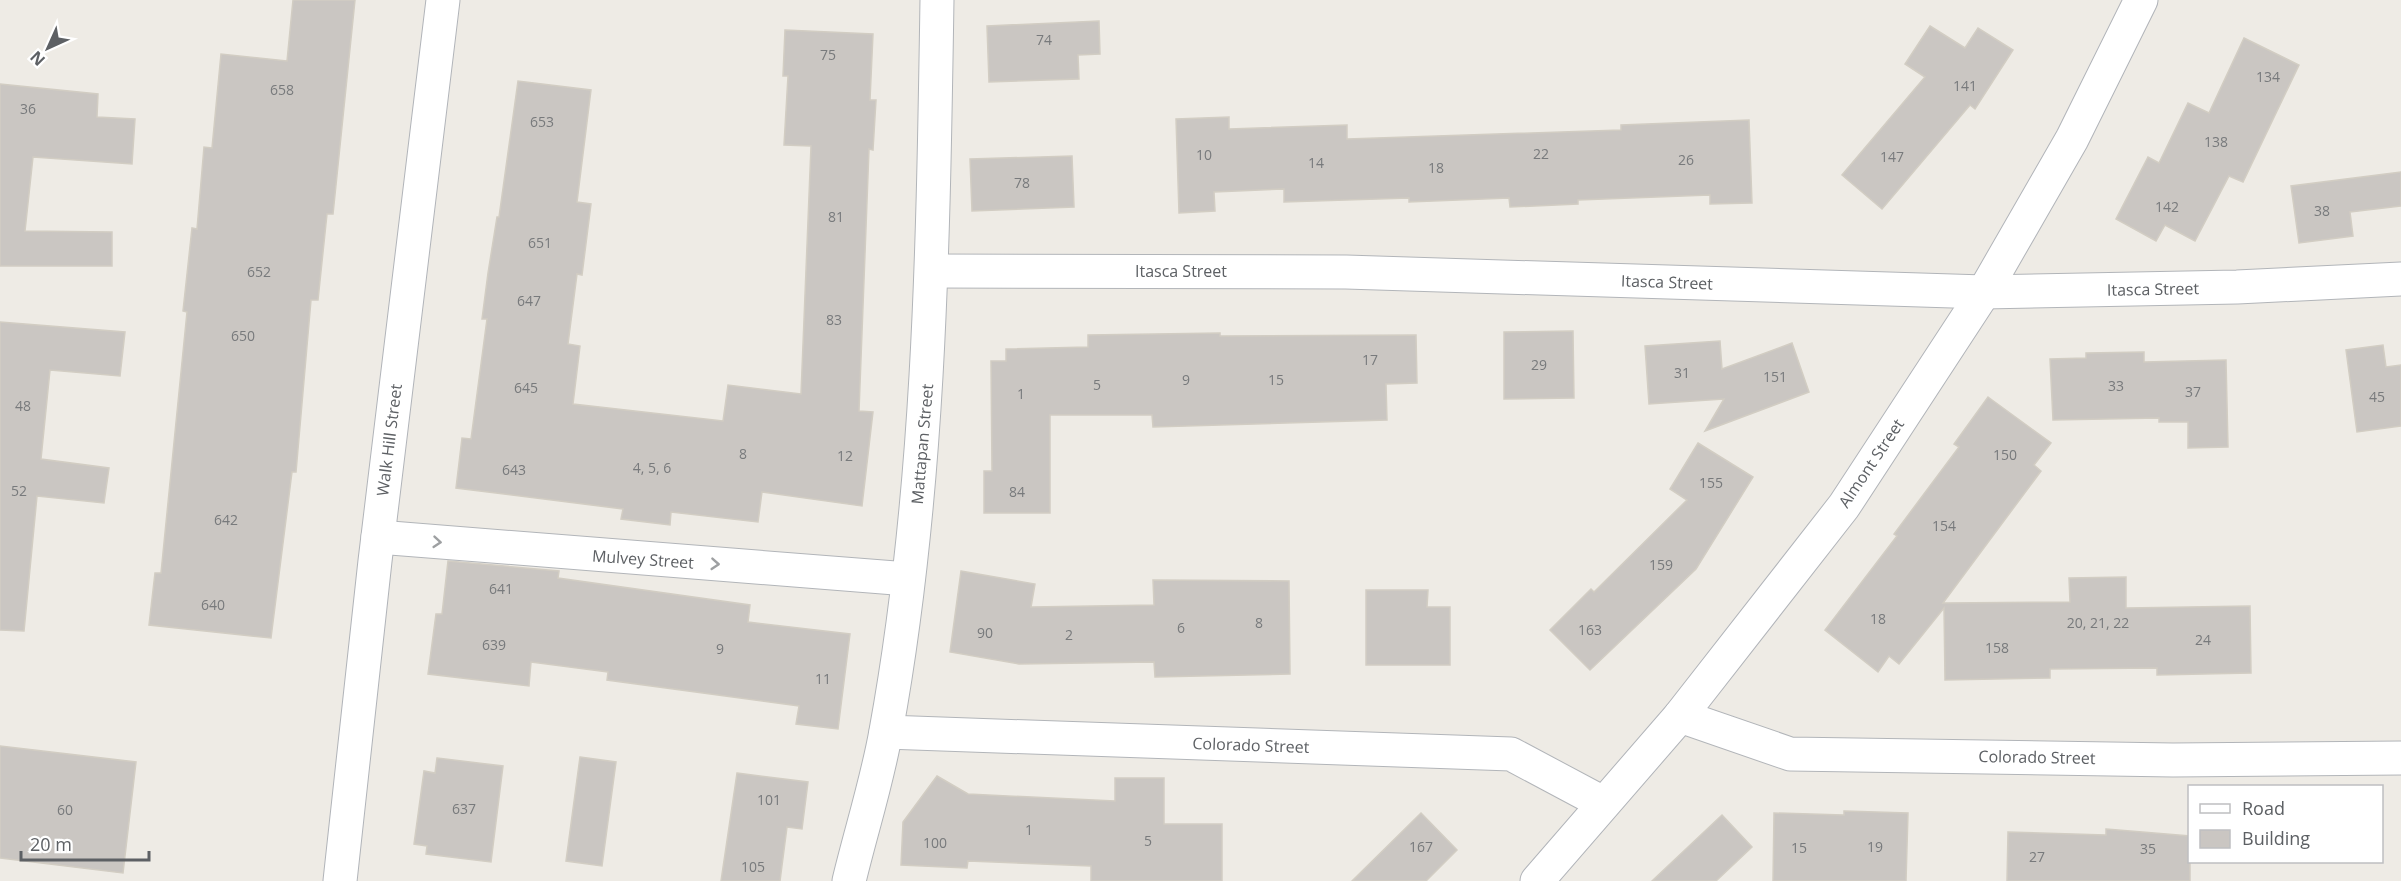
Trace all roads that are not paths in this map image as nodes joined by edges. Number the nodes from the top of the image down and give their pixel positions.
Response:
1 (443, 0) edge
2 (937, 0) edge
3 (2140, 0) edge
4 (933, 271) junction
5 (2401, 279) edge
6 (1984, 292) junction
7 (378, 537) junction
8 (908, 579) junction
9 (1680, 716) junction
10 (886, 732) junction
11 (2401, 758) edge
12 (1603, 803) junction
13 (340, 881) edge
14 (849, 881) edge
15 (1537, 881) edge

1 - 7 street, Walk Hill Street
2 - 4 street, Mattapan Street
3 - 6 street, Almont Street
4 - 6 street, Itasca Street
4 - 8 street, Mattapan Street
5 - 6 street, Itasca Street
6 - 9 street, Almont Street
7 -> 8 street, Mulvey Street
7 - 13 street, Walk Hill Street
8 - 10 street, Mattapan Street
9 - 11 street, Colorado Street
9 - 12 street, Almont Street
10 - 12 street, Colorado Street
10 - 14 street, Mattapan Street
12 - 15 street, Almont Street

